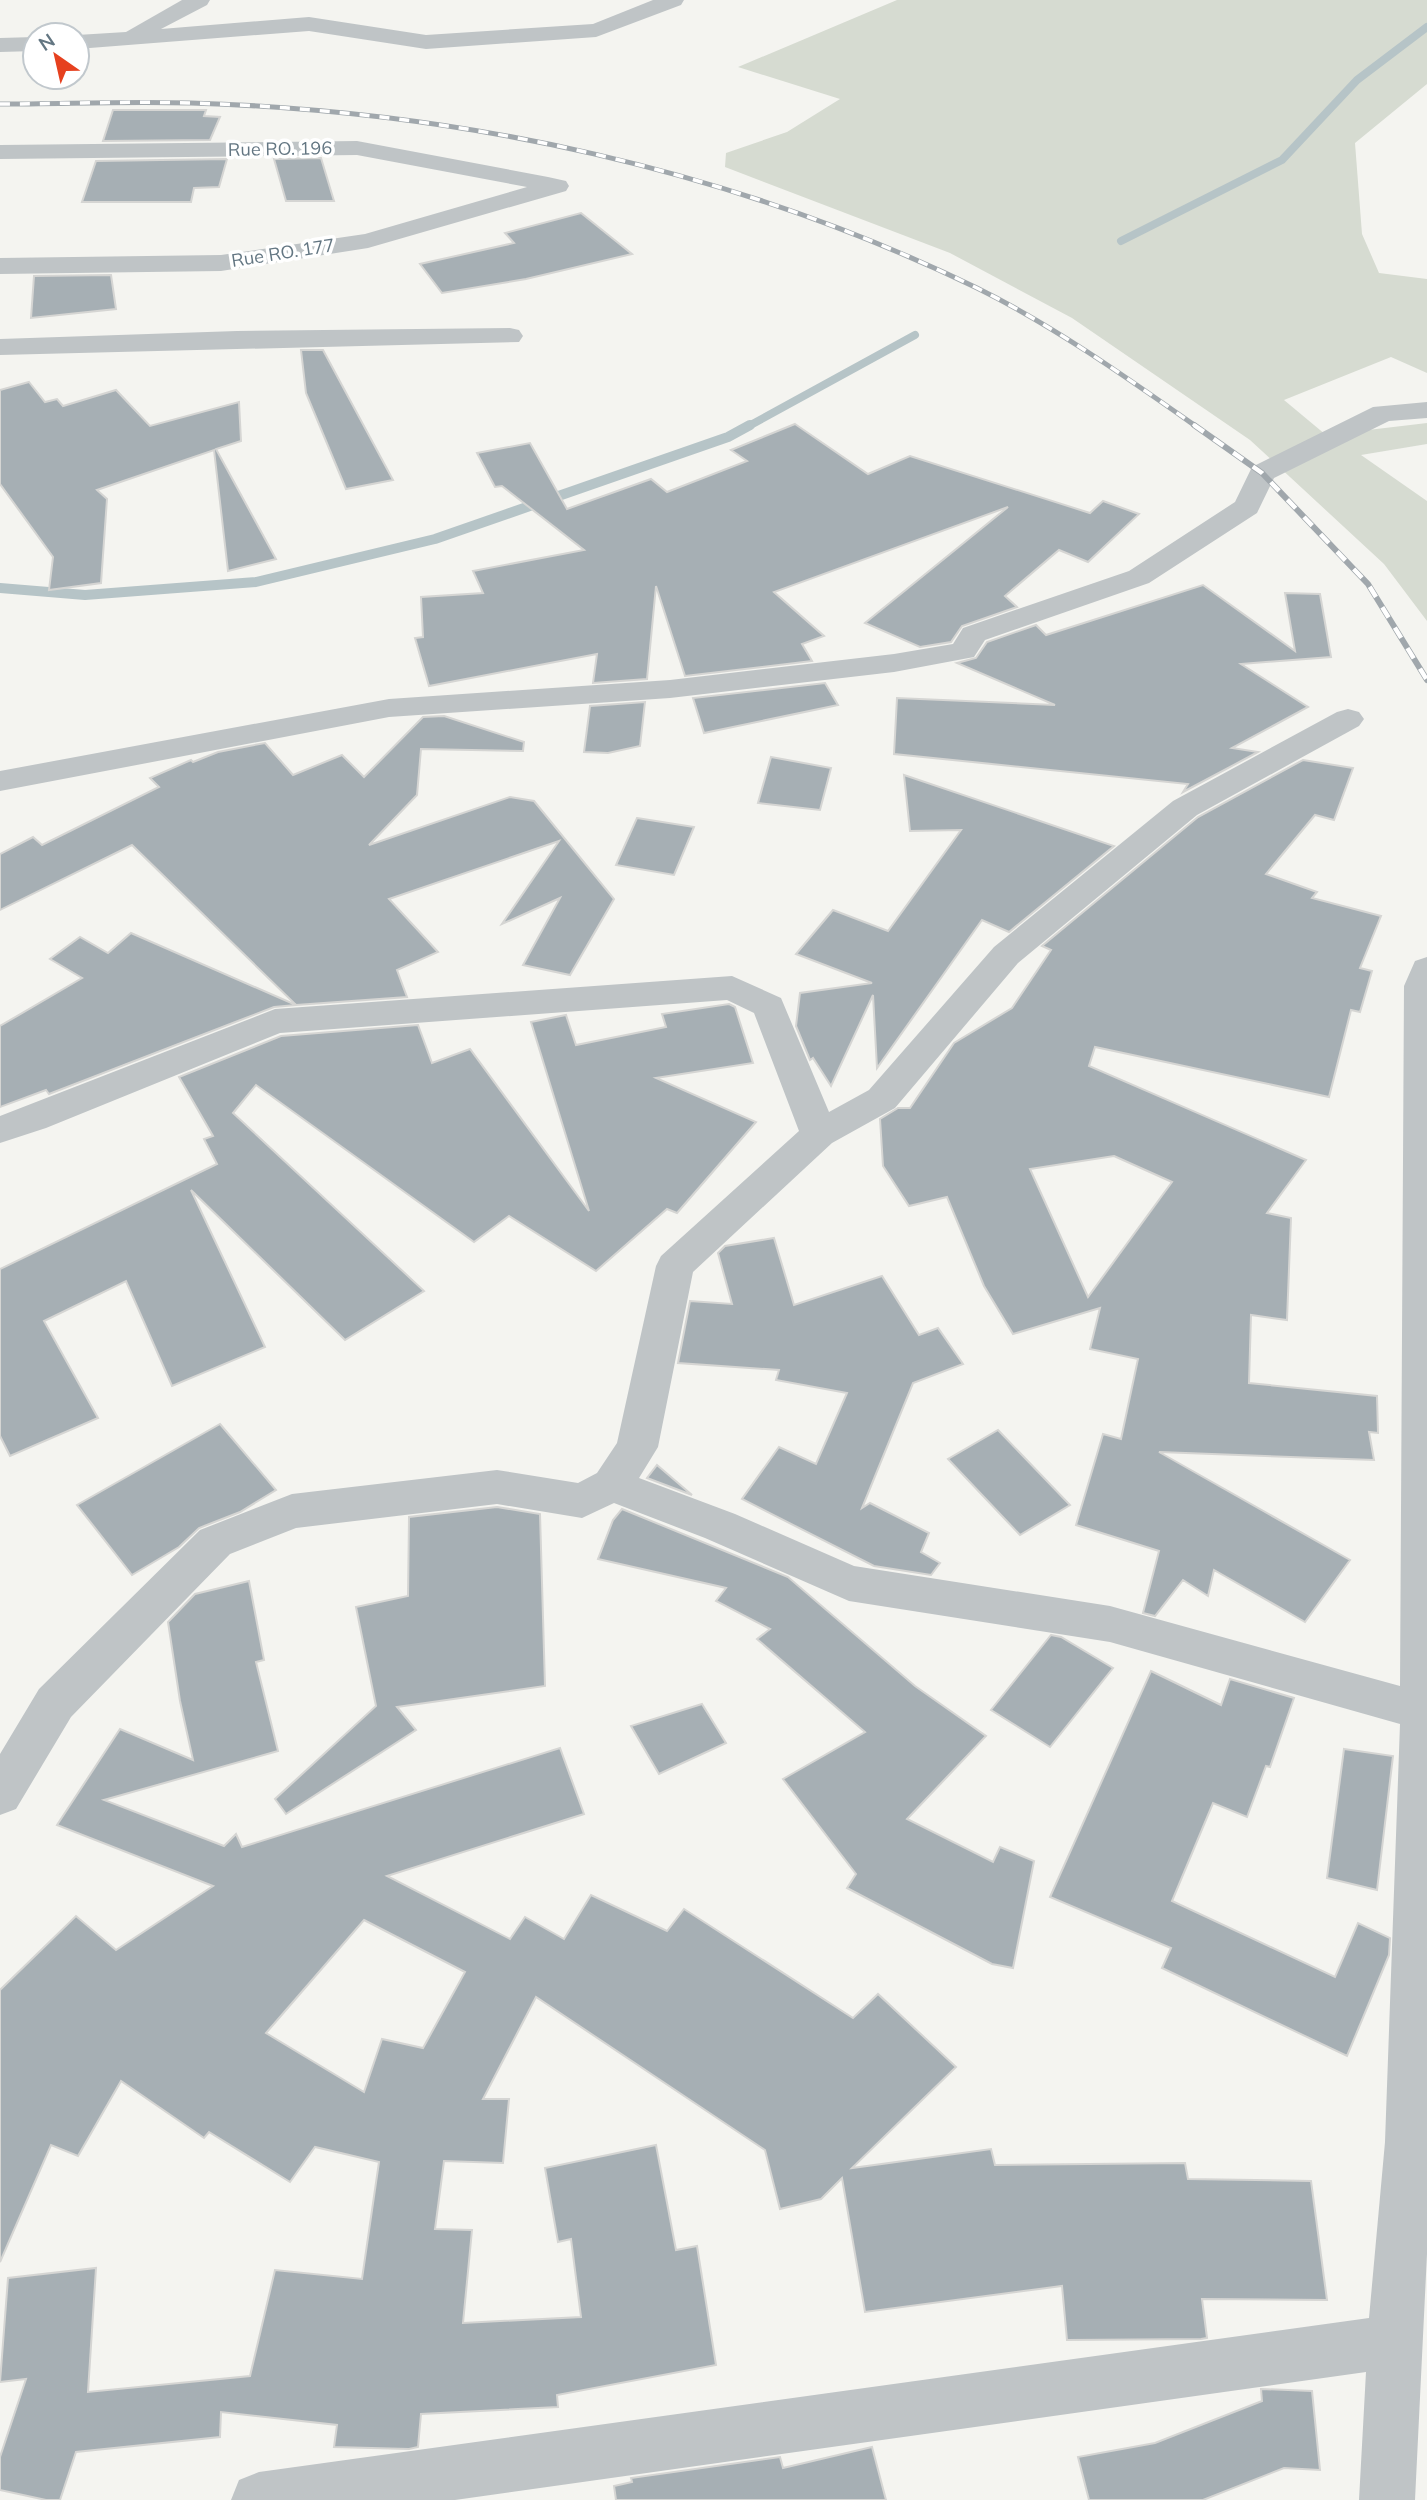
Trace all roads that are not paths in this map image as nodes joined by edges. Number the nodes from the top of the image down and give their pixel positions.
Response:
1 (199, 0) edge
2 (291, 0) edge
3 (673, 0) edge
4 (309, 24) junction
5 (122, 41) junction
6 (91, 42) edge
7 (21, 44) edge
8 (0, 45) edge
9 (0, 152) edge
10 (557, 186) joint
11 (0, 266) edge
12 (510, 336) dead end
13 (0, 347) edge
14 (1427, 410) edge
15 (1348, 719) dead end
16 (0, 781) edge
17 (1427, 969) edge
18 (0, 1130) edge
19 (819, 1134) junction
20 (612, 1485) junction
21 (1423, 1711) junction
22 (0, 1795) edge
23 (1394, 2341) junction
24 (259, 2500) edge
25 (1387, 2500) edge

1 - 5 street
2 - 4 street
3 - 4 street
4 - 5 street
5 - 6 street
7 - 8 street
9 - 10 street, Rue RO. 196
10 - 11 street, Rue RO. 177
12 - 13 street
14 - 16 street
15 - 19 street
17 - 21 street
18 - 19 street
19 - 20 street
20 - 21 street
20 - 22 street
21 - 23 street
23 - 24 street
23 - 25 street

